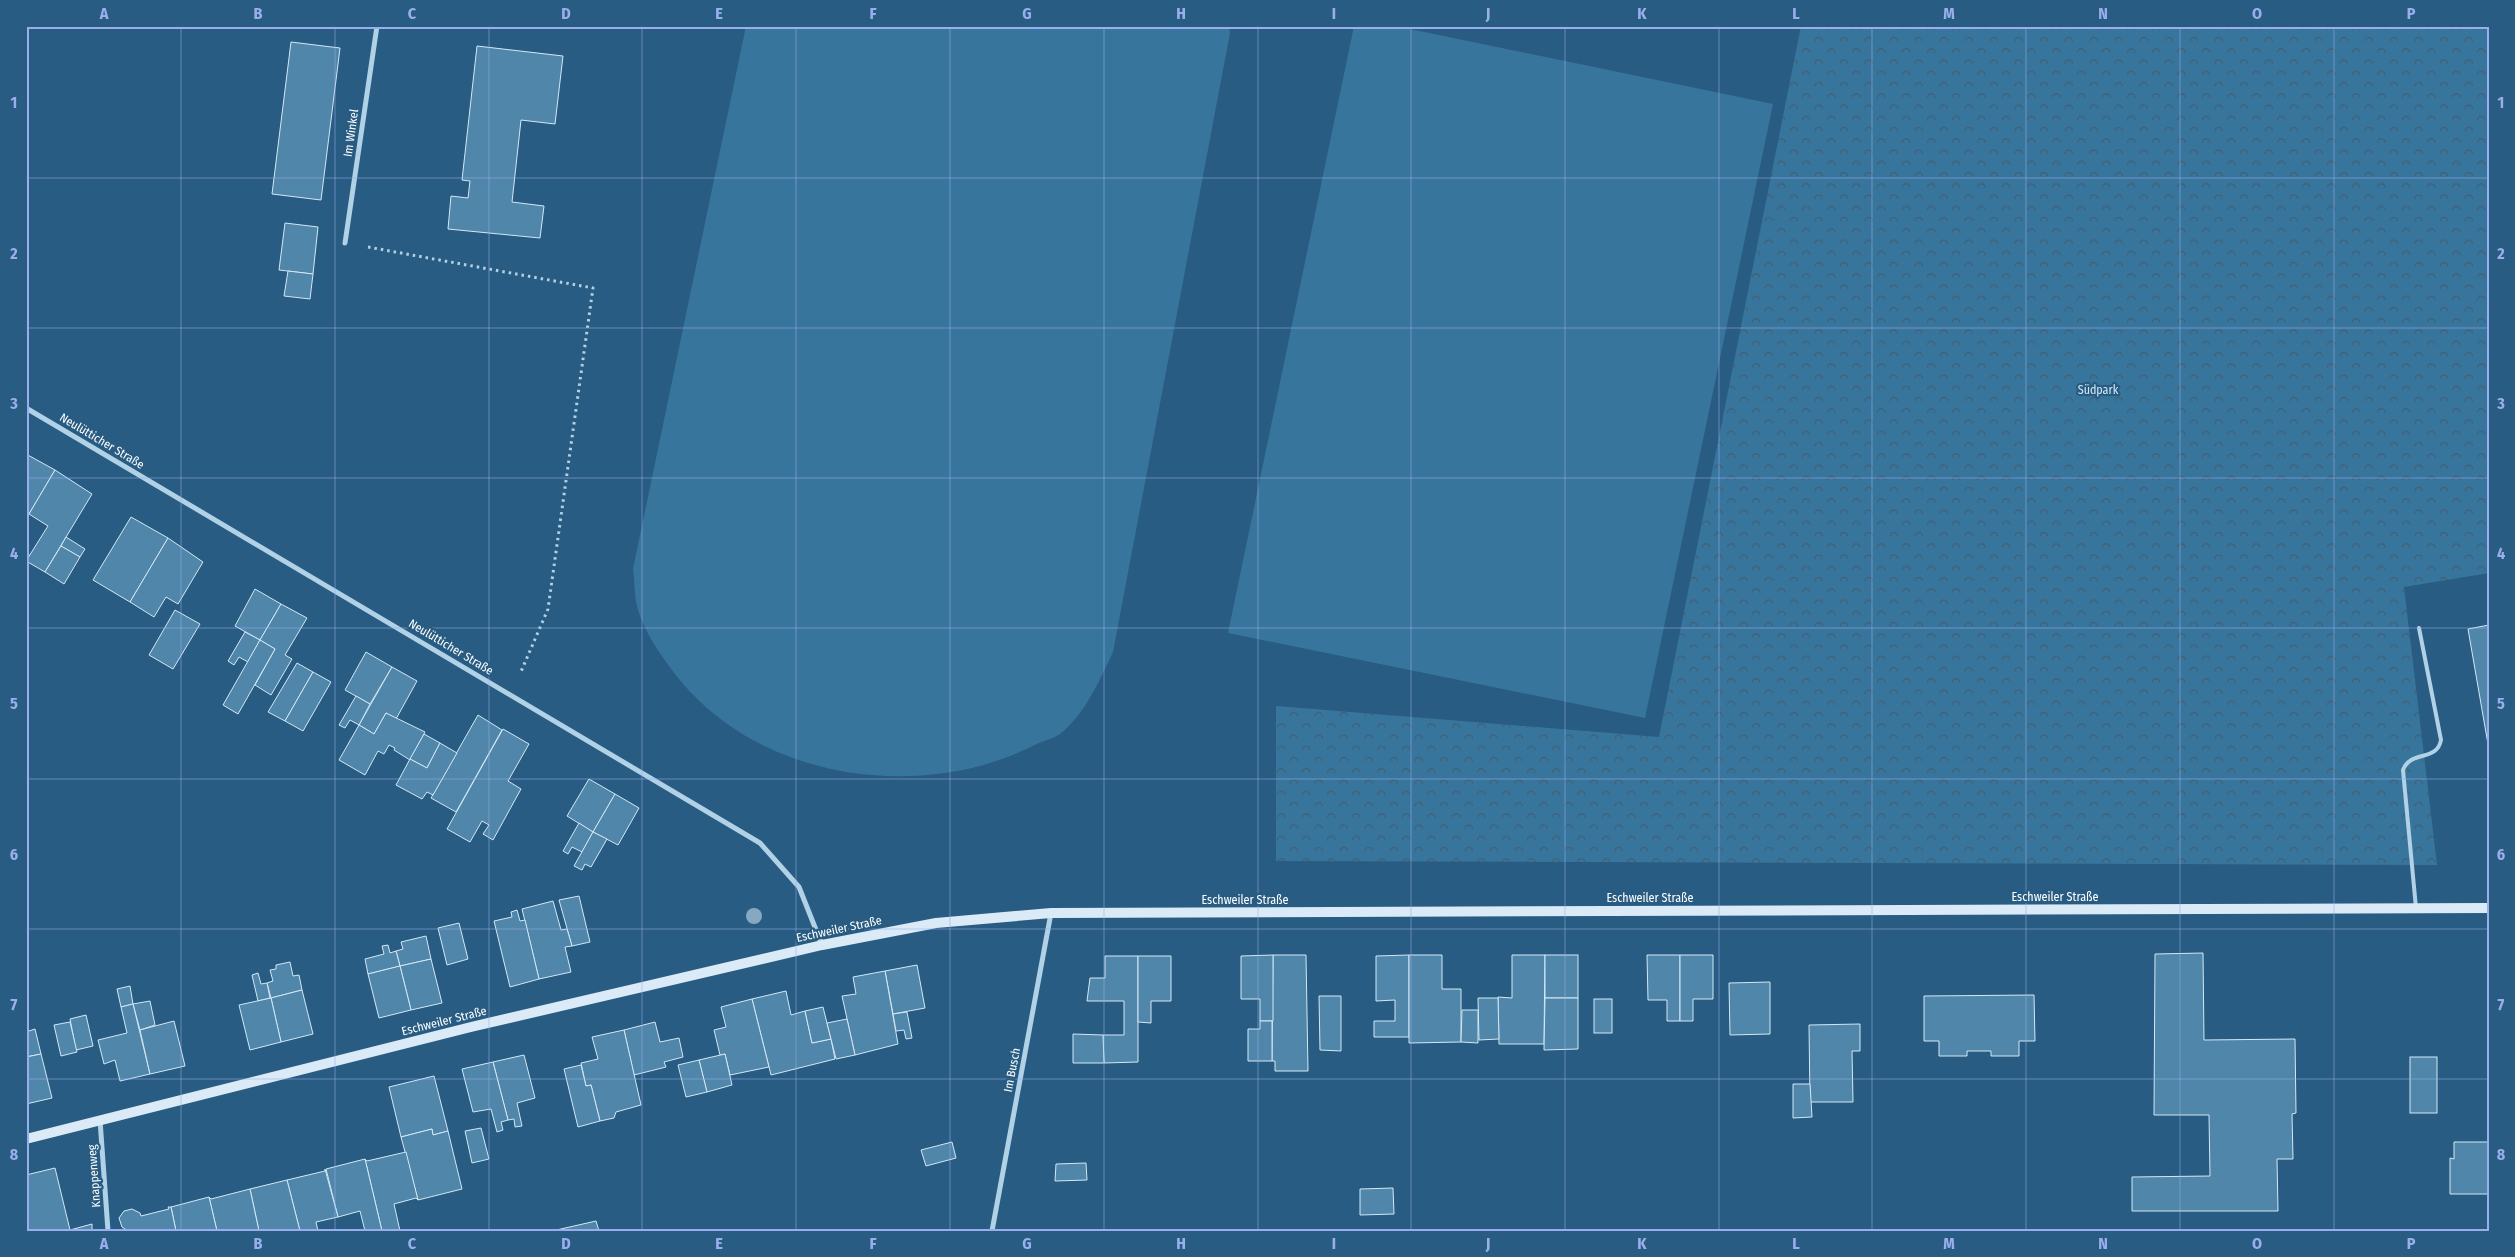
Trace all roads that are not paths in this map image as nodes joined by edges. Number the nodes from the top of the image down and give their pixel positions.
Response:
1 (377, 26) edge
2 (345, 243) road end
3 (26, 408) edge
4 (2419, 628) dead end
5 (2416, 908) junction
6 (2489, 908) edge
7 (1052, 913) junction
8 (822, 945) junction
9 (100, 1120) junction
10 (26, 1139) edge
11 (108, 1231) edge
12 (992, 1231) edge

1 - 2 street, Im Winkel
3 - 8 street, Neulütticher Straße
4 - 5 lane
5 - 6 street, Eschweiler Straße
5 - 7 street, Eschweiler Straße
7 - 8 street, Eschweiler Straße
7 - 12 street, Im Busch
8 - 9 street, Eschweiler Straße
9 - 10 street, Eschweiler Straße
9 - 11 street, Knappenweg

